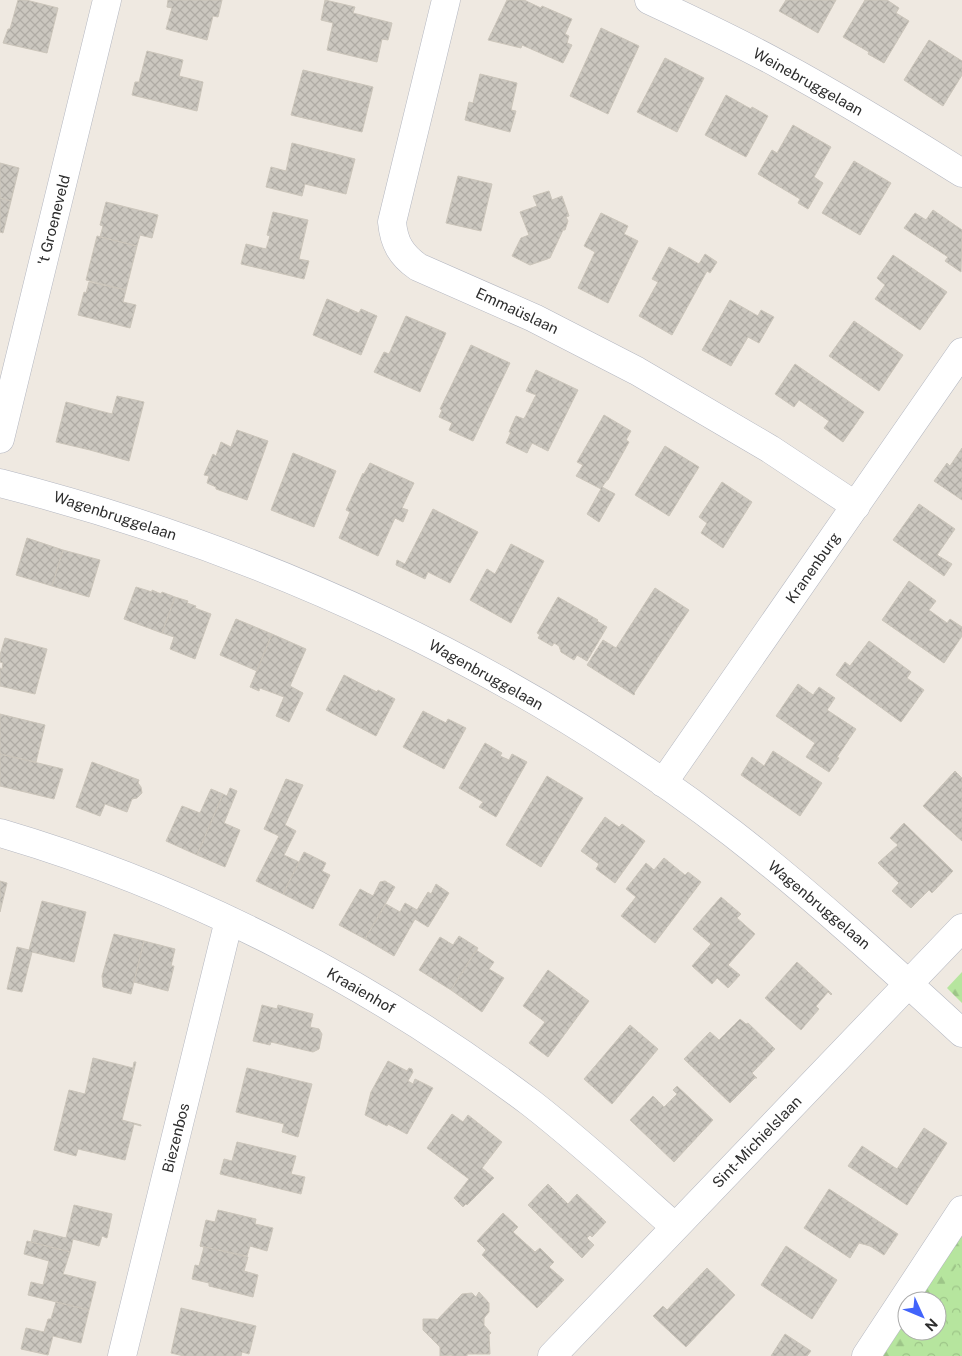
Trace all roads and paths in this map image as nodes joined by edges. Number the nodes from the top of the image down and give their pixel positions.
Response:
1 (107, 0) edge
2 (446, 0) edge
3 (649, 0) edge
4 (962, 173) edge
5 (962, 352) edge
6 (0, 439) edge
7 (0, 483) edge
8 (856, 506) junction
9 (663, 783) junction
10 (0, 833) edge
11 (229, 920) junction
12 (962, 928) edge
13 (909, 984) junction
14 (962, 1033) edge
15 (962, 1210) edge
16 (675, 1227) junction
17 (122, 1356) edge
18 (552, 1356) edge
19 (866, 1356) edge

1 - 6 street, 't Groeneveld
2 - 8 street, Emmaüslaan
3 - 4 street, Weinebruggelaan
5 - 8 street, Kranenburg
7 - 9 street, Wagenbruggelaan
8 - 9 street, Kranenburg
9 - 13 street, Wagenbruggelaan
10 - 11 street, Kraaienhof
11 - 16 street, Kraaienhof
11 - 17 street, Biezenbos
12 - 13 street, Sint-Michielslaan
13 - 14 street, Wagenbruggelaan
13 - 16 street, Sint-Michielslaan
15 - 19 street
16 - 18 street, Sint-Michielslaan

